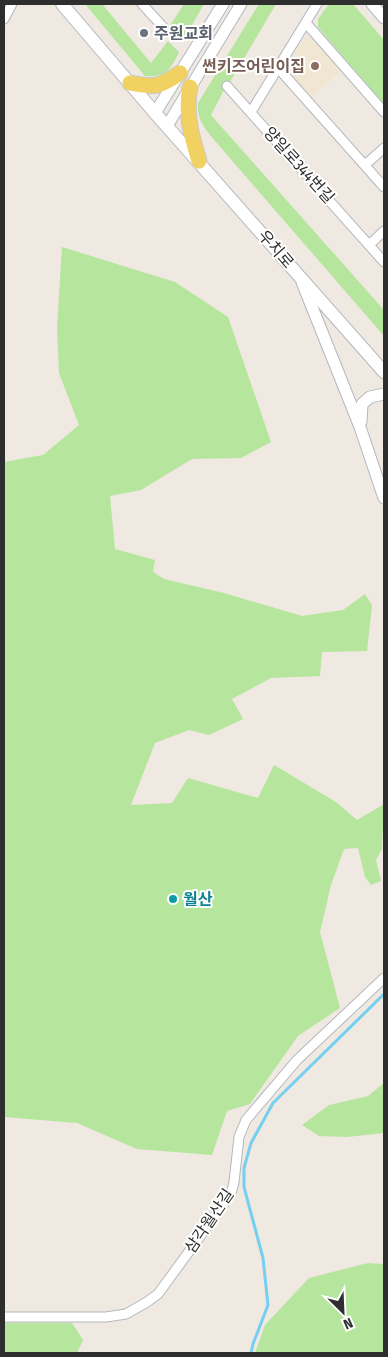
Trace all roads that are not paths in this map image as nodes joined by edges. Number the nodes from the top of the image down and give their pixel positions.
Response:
1 (12, 4) edge
2 (62, 4) edge
3 (142, 4) edge
4 (223, 4) edge
5 (241, 4) edge
6 (318, 4) edge
7 (372, 4) edge
8 (384, 18) edge
9 (4, 19) edge
10 (306, 22) junction
11 (164, 28) dead end
12 (279, 68) junction
13 (180, 73) junction
14 (130, 83) junction
15 (227, 86) dead end
16 (190, 87) junction
17 (251, 112) junction
18 (384, 112) edge
19 (155, 113) junction
20 (167, 126) junction
21 (384, 148) edge
22 (199, 160) junction
23 (365, 165) junction
24 (384, 187) edge
25 (384, 231) edge
26 (370, 245) junction
27 (384, 262) edge
28 (300, 277) junction
29 (384, 372) edge
30 (384, 394) edge
31 (360, 426) junction
32 (384, 498) edge
33 (384, 978) edge
34 (4, 1317) edge

1 - 9 street
2 - 14 main road, 우치로
3 - 11 street
4 - 13 street
5 - 16 street
6 - 10 street
7 - 8 street
10 - 12 street
10 - 18 street
12 - 17 street
12 - 23 street
13 - 14 main road
13 - 19 street
14 - 19 main road, 우치로
15 - 17 street, 양일로344번길
16 - 20 street
16 - 22 main road
17 - 26 street, 양일로344번길
19 - 20 main road, 우치로
20 - 22 main road, 우치로
21 - 23 street
22 - 28 main road, 우치로
23 - 24 street
25 - 26 street
26 - 27 street, 양일로344번길
28 - 29 main road, 우치로
28 - 31 street
30 - 31 street
31 - 32 street
33 - 34 street, 삼각월산길

